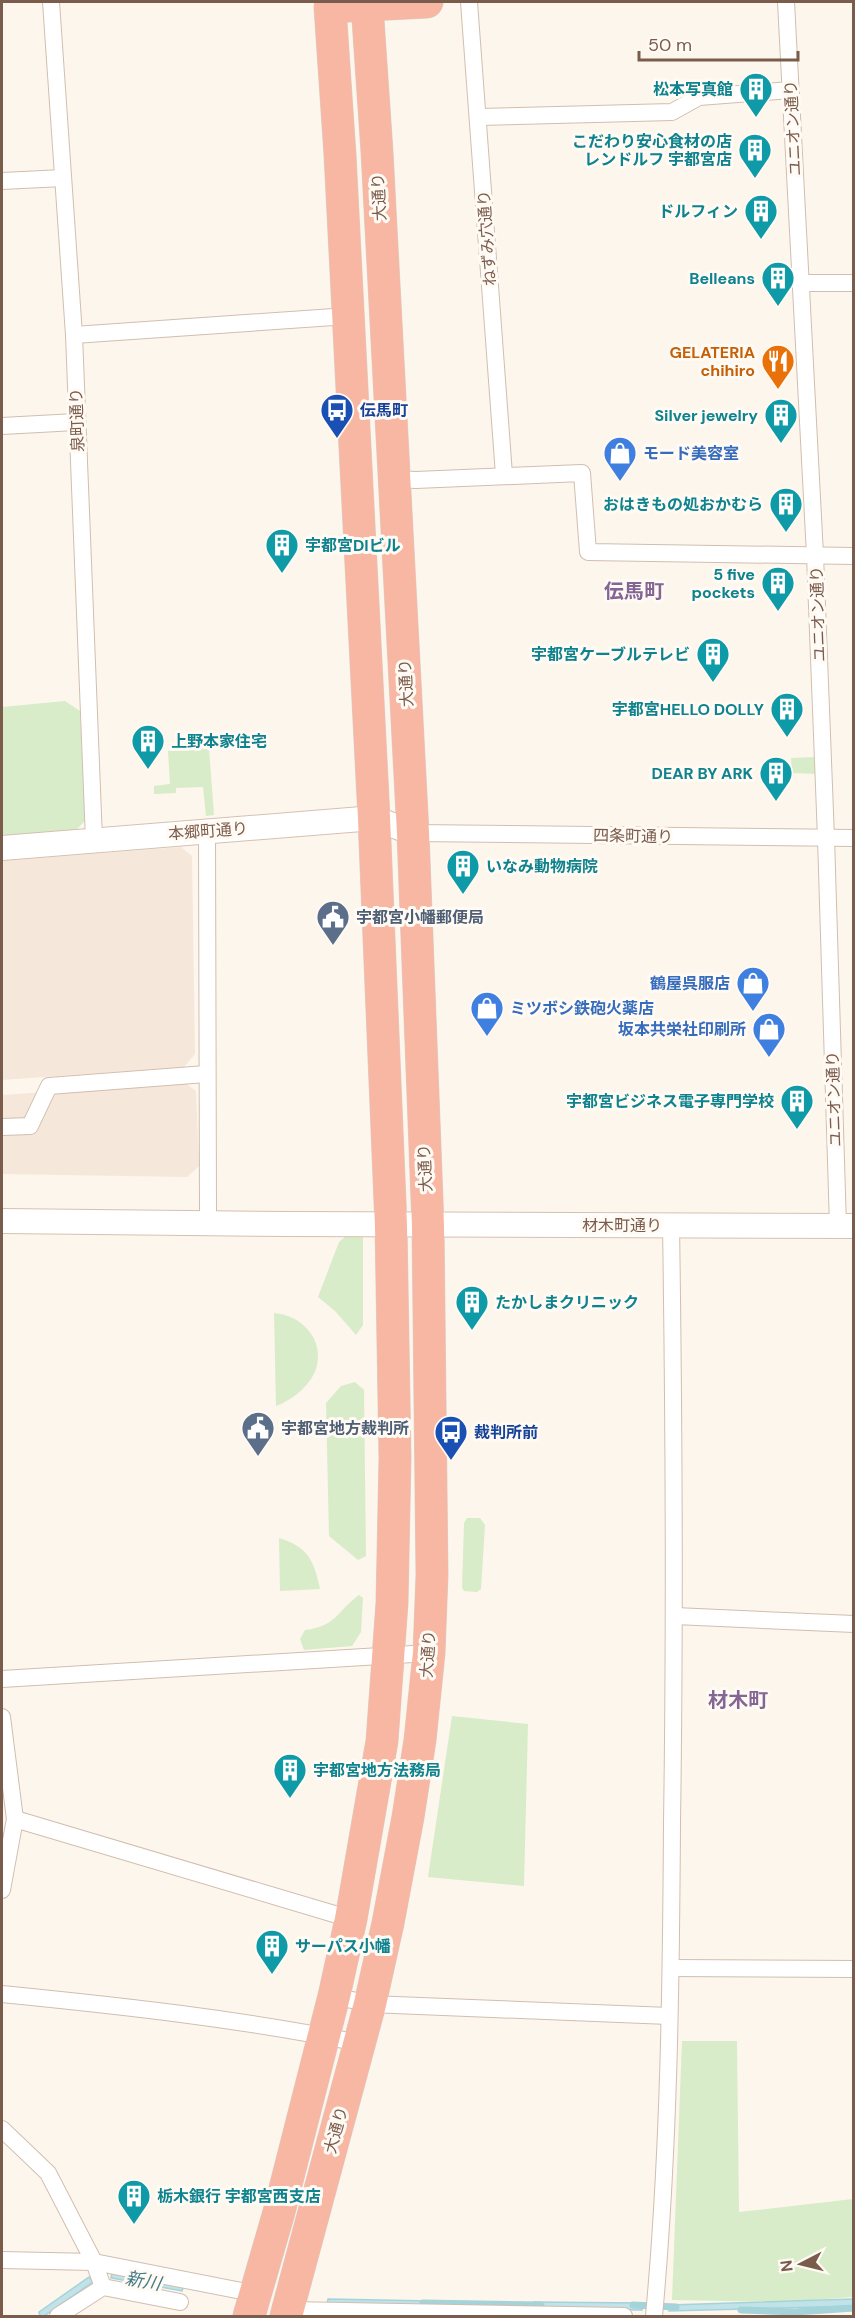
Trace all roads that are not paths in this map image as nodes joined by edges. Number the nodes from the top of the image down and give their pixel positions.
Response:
1 (51, 2) edge
2 (427, 2) edge
3 (470, 2) edge
4 (786, 2) edge
5 (367, 5) junction
6 (791, 90) junction
7 (478, 117) junction
8 (63, 178) junction
9 (2, 181) edge
10 (801, 283) junction
11 (854, 283) edge
12 (348, 316) junction
13 (74, 335) junction
14 (76, 422) junction
15 (2, 426) edge
16 (504, 475) junction
17 (394, 479) junction
18 (815, 555) junction
19 (854, 556) edge
20 (374, 818) junction
21 (207, 831) junction
22 (412, 833) junction
23 (826, 838) junction
24 (854, 838) edge
25 (94, 840) junction
26 (2, 848) edge
27 (206, 1074) junction
28 (2, 1128) edge
29 (208, 1212) dead end
30 (2, 1221) edge
31 (671, 1224) junction
32 (391, 1226) junction
33 (428, 1226) junction
34 (846, 1226) edge
35 (675, 1616) junction
36 (854, 1624) edge
37 (429, 1653) junction
38 (390, 1655) junction
39 (2, 1679) edge
40 (2, 1717) edge
41 (15, 1819) junction
42 (2, 1890) edge
43 (351, 1919) junction
44 (671, 1968) junction
45 (854, 1969) edge
46 (2, 1994) edge
47 (334, 1996) junction
48 (370, 2004) junction
49 (669, 2016) junction
50 (324, 2036) junction
51 (359, 2043) junction
52 (2, 2129) edge
53 (2, 2259) edge
54 (99, 2276) junction
55 (180, 2302) dead end
56 (253, 2305) edge
57 (287, 2313) edge
58 (512, 2315) edge
59 (58, 2316) edge
60 (624, 2316) edge
61 (654, 2316) edge

1 - 8 street, 泉町通り
2 - 5 highway
3 - 7 street, ねずみ穴通り
4 - 6 street, ユニオン通り
5 - 12 highway
5 - 17 highway, 大通り
6 - 7 street
6 - 10 street, ユニオン通り
7 - 16 street, ねずみ穴通り
8 - 9 street
8 - 13 street, 泉町通り
10 - 11 street
10 - 18 street, ユニオン通り
12 - 13 street
12 - 20 highway
13 - 14 street, 泉町通り
14 - 15 street
14 - 25 street, 泉町通り
16 - 17 street
16 - 18 street
17 - 22 highway, 大通り
18 - 19 street
18 - 23 street, ユニオン通り
20 - 21 street, 本郷町通り
20 - 22 street, 本郷町通り
20 - 32 highway
21 - 25 street, 本郷町通り
21 - 27 street
22 - 23 street, 四条町通り
22 - 33 highway, 大通り
23 - 24 street, 四条町通り
23 - 34 street, ユニオン通り
25 - 26 street, 本郷町通り
27 - 28 street
27 - 29 street
30 - 32 street, 材木町通り
31 - 33 street, 材木町通り
31 - 34 street, 材木町通り
31 - 35 street
32 - 33 street, 材木町通り
32 - 38 highway
33 - 37 highway, 大通り
35 - 36 street
35 - 44 street
37 - 38 street
37 - 48 highway, 大通り
38 - 39 street
38 - 43 highway
40 - 41 street
41 - 42 street
41 - 43 street
43 - 47 highway
44 - 45 street
44 - 49 street
46 - 50 street
47 - 48 street
47 - 50 highway
48 - 49 street
48 - 51 highway, 大通り
49 - 61 street
50 - 51 street
50 - 56 highway
51 - 57 highway, 大通り
52 - 54 street
53 - 54 street
54 - 55 street
54 - 56 street
54 - 59 street
57 - 58 street
58 - 60 street

